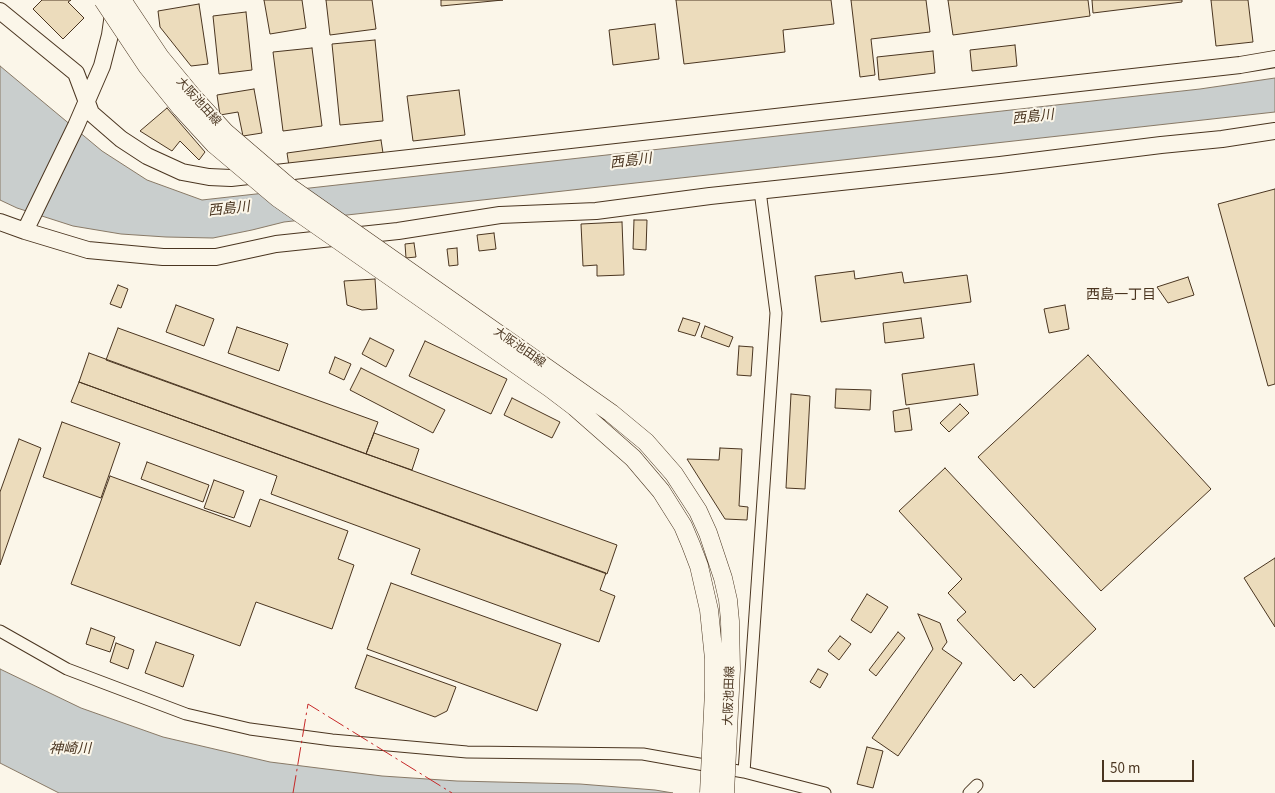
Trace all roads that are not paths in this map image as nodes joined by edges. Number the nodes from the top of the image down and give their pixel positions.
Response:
1 (103, 0) edge
2 (115, 0) edge
3 (122, 0) edge
4 (0, 11) edge
5 (1275, 58) edge
6 (87, 102) junction
7 (1275, 131) edge
8 (760, 191) junction
9 (0, 222) edge
10 (27, 226) junction
11 (0, 632) edge
12 (744, 772) junction
13 (709, 793) edge
14 (725, 793) edge
15 (825, 793) edge

1 - 13 main road, 大阪池田線, bridge
2 - 6 street
3 - 14 main road, 大阪池田線, bridge
4 - 6 street
5 - 6 street
6 - 10 street
7 - 8 street
8 - 10 street
8 - 12 street
9 - 10 street
11 - 12 street
12 - 15 street

